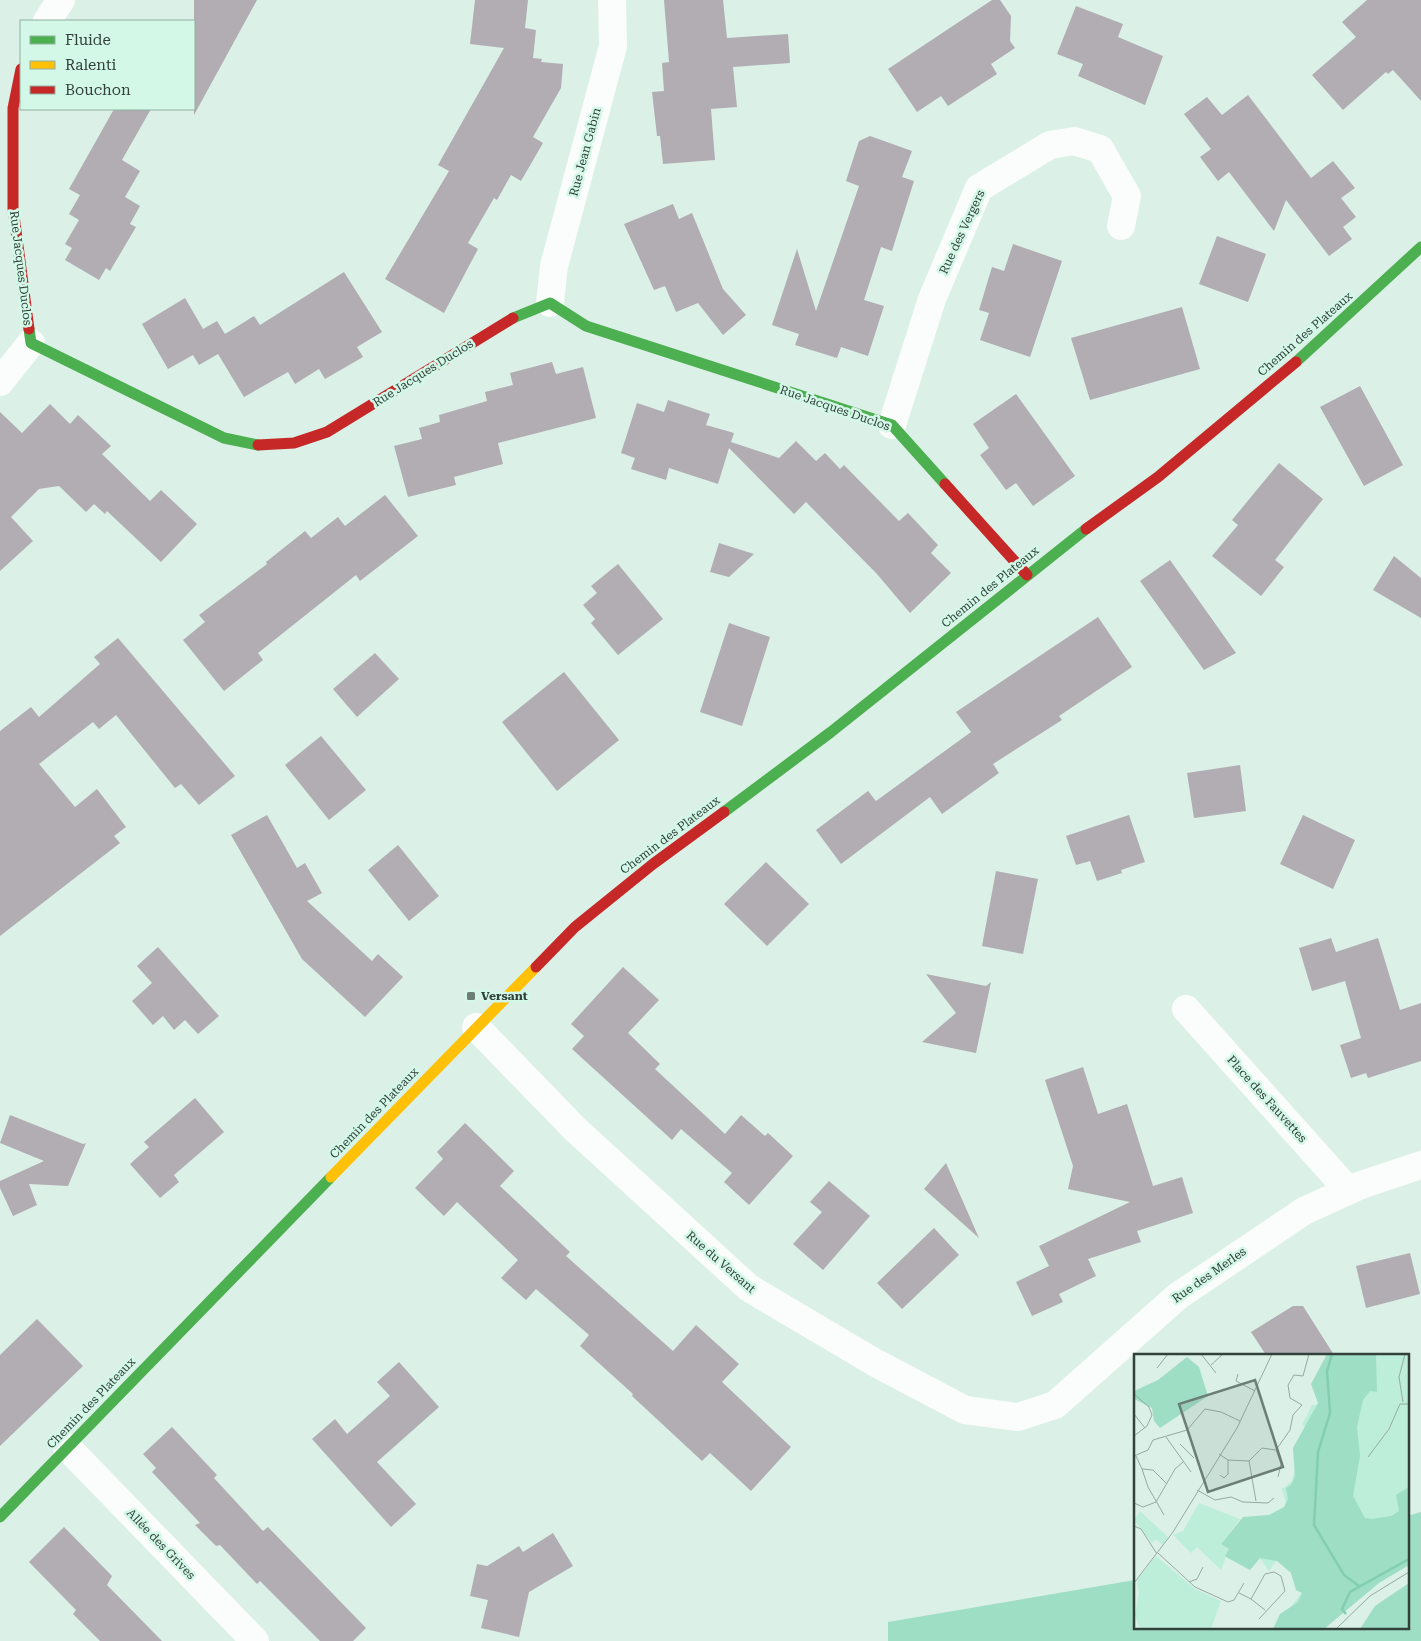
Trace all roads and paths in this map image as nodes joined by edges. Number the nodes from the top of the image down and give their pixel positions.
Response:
1 (62, 0) edge
2 (612, 0) edge
3 (48, 20) edge
4 (20, 71) edge
5 (1121, 226) dead end
6 (1421, 247) edge
7 (550, 303) junction
8 (31, 343) junction
9 (0, 382) edge
10 (892, 425) junction
11 (1026, 575) junction
12 (1186, 1009) dead end
13 (476, 1027) junction
14 (1421, 1164) edge
15 (1348, 1190) junction
16 (1018, 1417) joint
17 (67, 1447) junction
18 (0, 1516) edge
19 (255, 1641) edge

1 - 3 street
2 - 7 street, Rue Jean Gabin
4 - 8 street, Rue Jacques Duclos
5 - 10 street, Rue des Vergers
6 - 11 street, Chemin des Plateaux
7 - 8 street, Rue Jacques Duclos
7 - 10 street, Rue Jacques Duclos
8 - 9 street
10 - 11 street, Rue Jacques Duclos
11 - 13 street, Chemin des Plateaux
12 - 15 street, Place des Fauvettes
13 - 16 street, Rue du Versant
13 - 17 street, Chemin des Plateaux
14 - 15 street, Rue des Merles
15 - 16 street, Rue des Merles
17 - 18 street, Chemin des Plateaux
17 - 19 street, Allée des Grives

